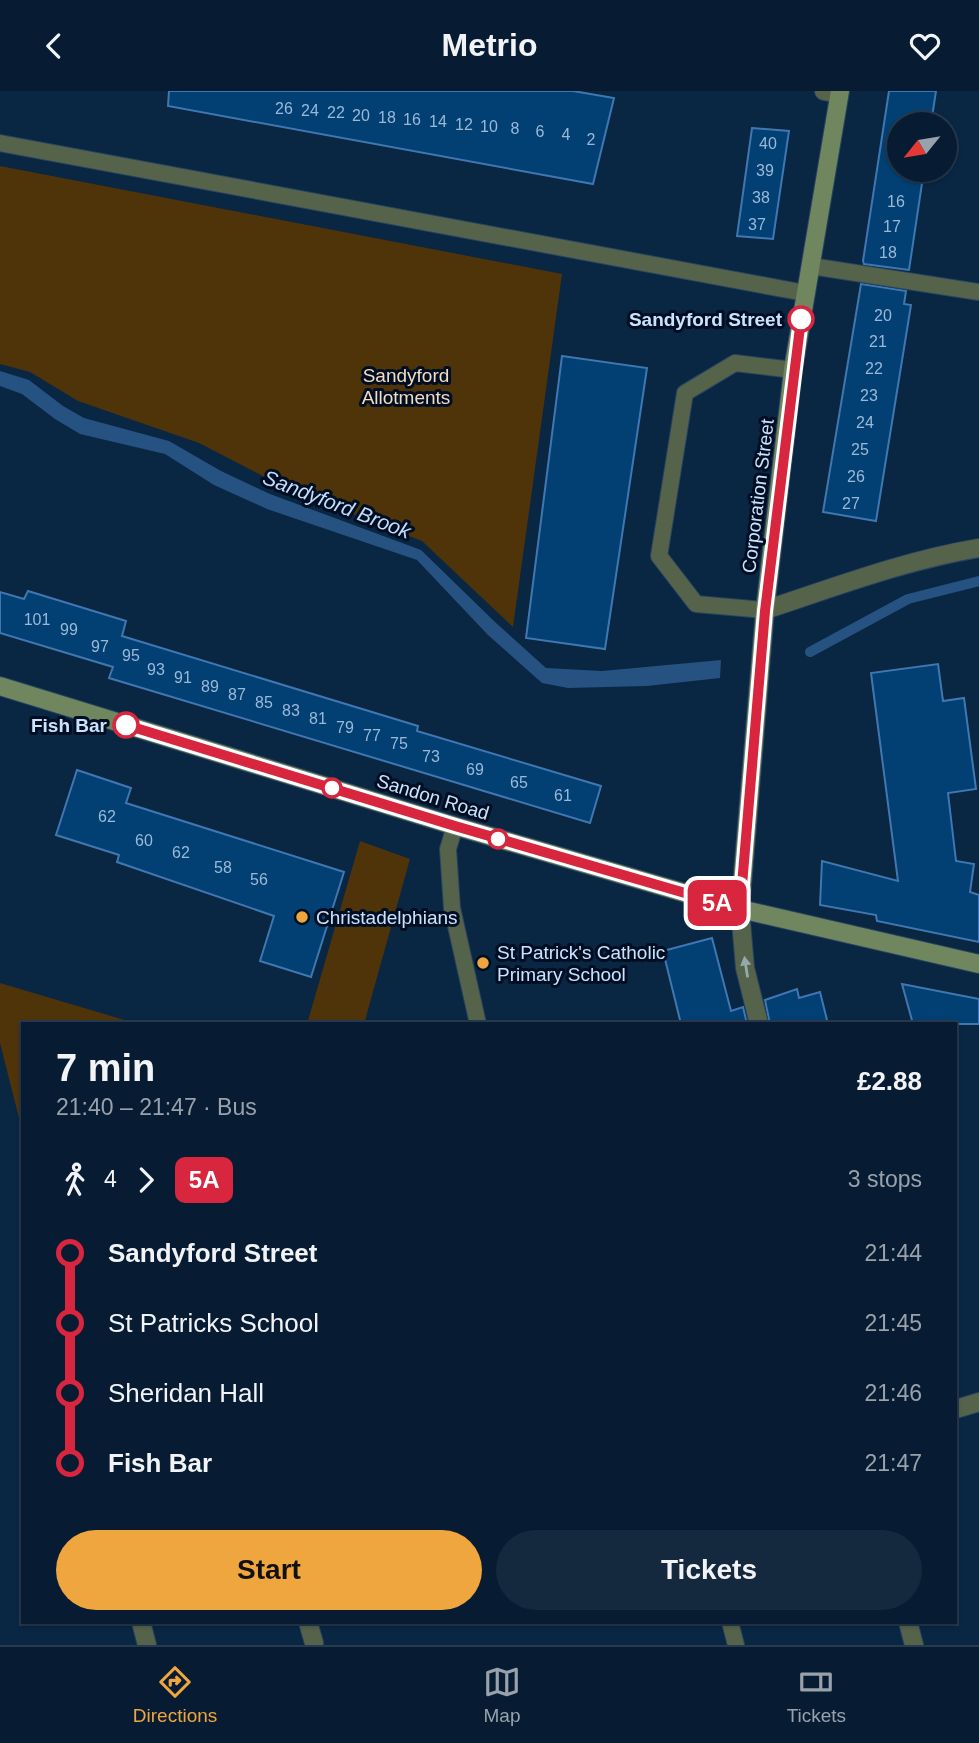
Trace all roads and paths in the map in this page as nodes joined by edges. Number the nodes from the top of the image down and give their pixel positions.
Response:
1 (834, 92) edge
2 (0, 143) edge
3 (811, 266) junction
4 (979, 292) edge
5 (805, 293) junction
6 (793, 370) junction
7 (979, 548) edge
8 (765, 611) junction
9 (0, 686) edge
10 (455, 826) junction
11 (740, 909) junction
12 (979, 964) edge
13 (478, 1022) edge
14 (758, 1022) edge
15 (979, 1402) edge
16 (957, 1409) edge
17 (141, 1624) edge
18 (309, 1624) edge
19 (731, 1624) edge
20 (909, 1624) edge
21 (314, 1643) dead end
22 (146, 1645) edge
23 (736, 1645) edge
24 (914, 1645) edge

1 - 3 main road, Corporation Street
2 - 5 lane
3 - 4 lane
3 - 5 main road, Corporation Street
5 - 6 main road, Corporation Street
6 - 8 main road, Corporation Street
6 - 8 lane
7 - 8 street
8 - 11 main road, Corporation Street
9 - 10 main road, Sandon Road
10 - 11 main road, Sandon Road
10 - 13 lane
11 - 12 main road, Sandon Road
14 -> 11 street
15 - 16 street
17 - 22 street
18 - 21 street
19 - 23 lane
20 - 24 street

